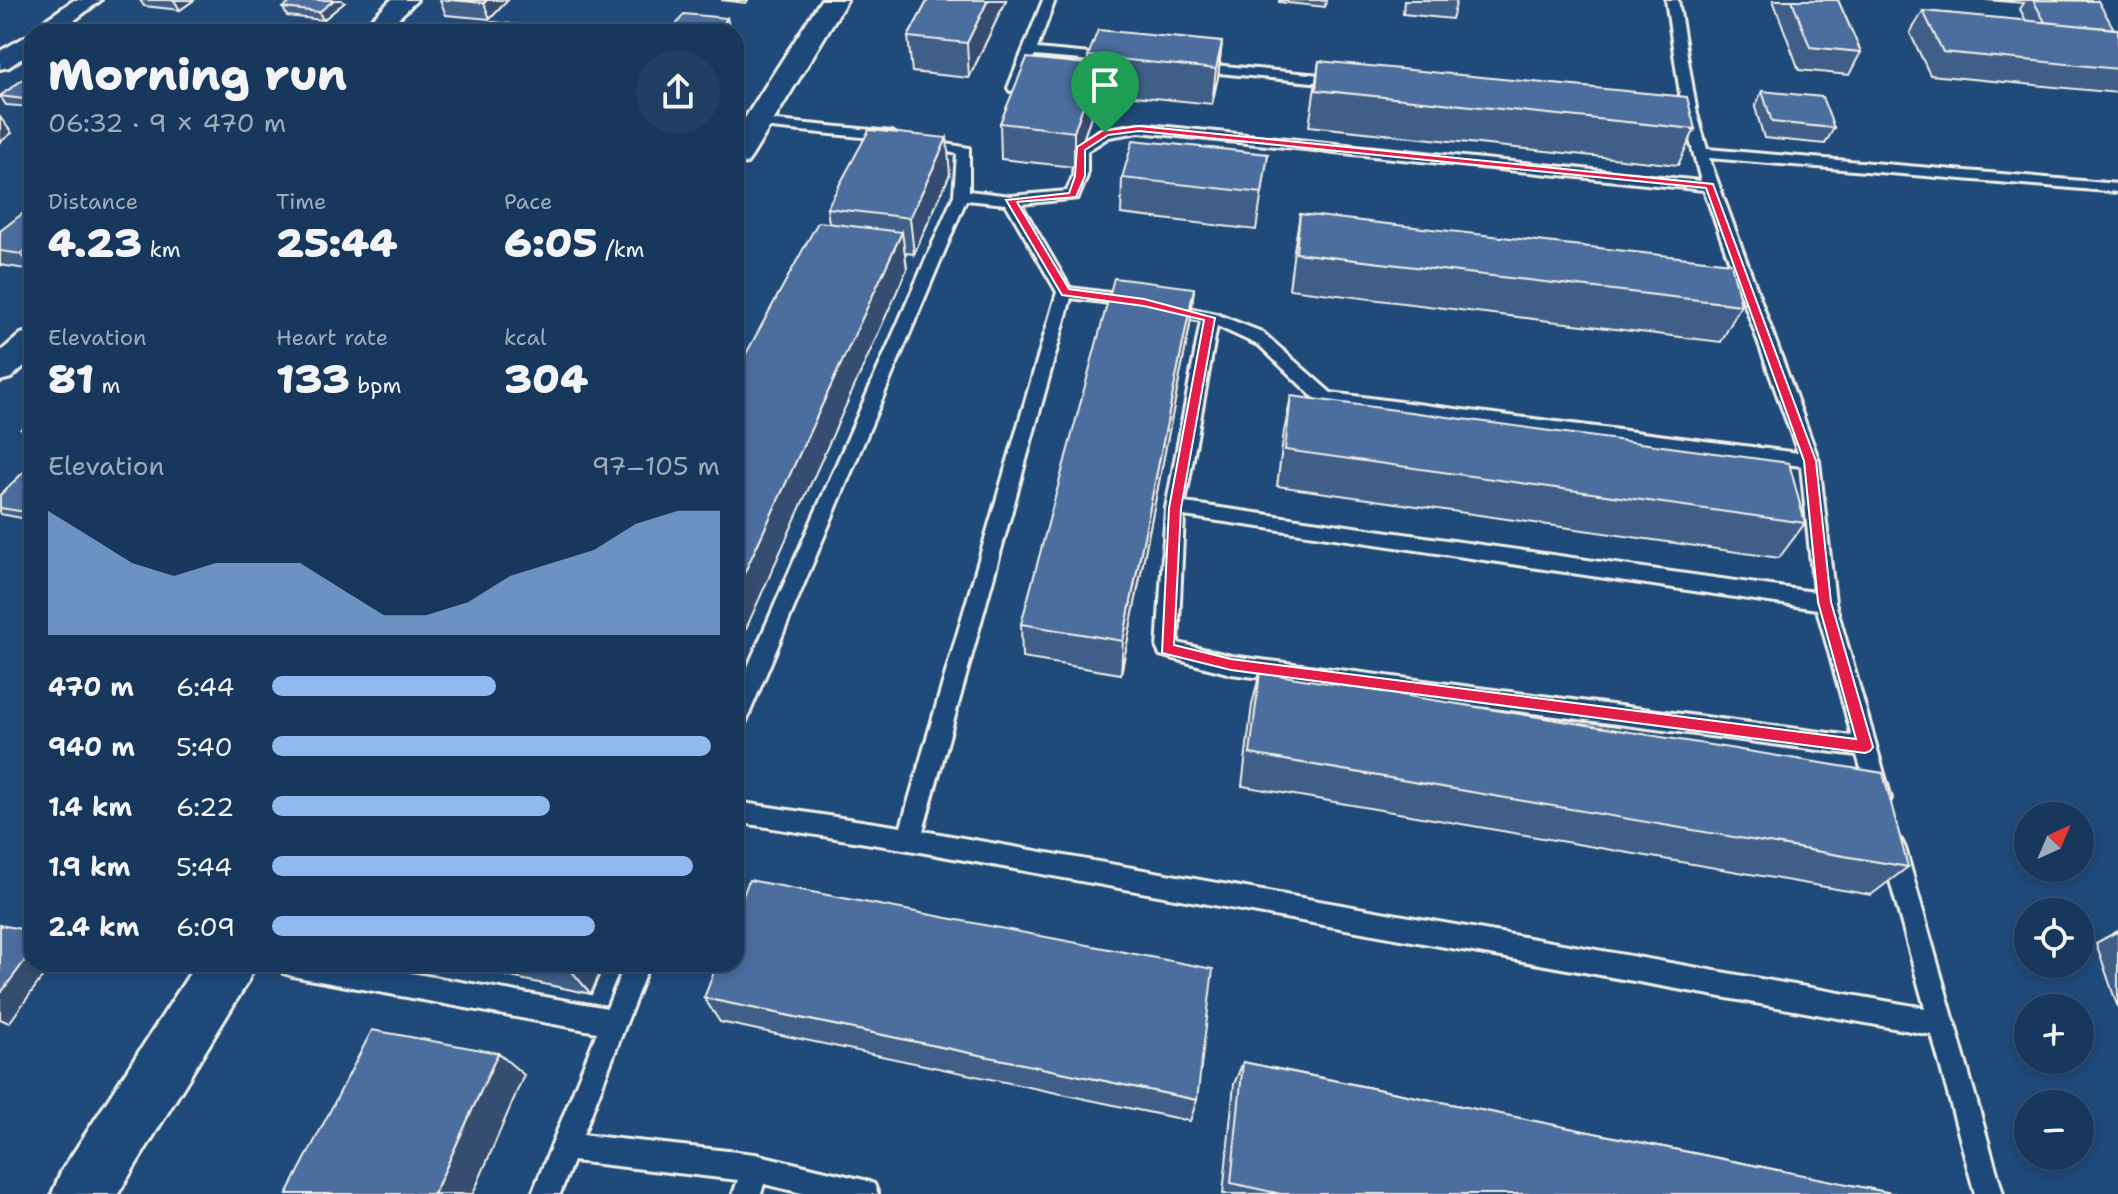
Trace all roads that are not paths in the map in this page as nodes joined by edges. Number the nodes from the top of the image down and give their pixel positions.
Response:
1 (89, 0) edge
2 (405, 0) edge
3 (834, 0) edge
4 (1049, 0) edge
5 (1672, 0) edge
6 (54, 24) edge
7 (379, 24) edge
8 (24, 46) edge
9 (1029, 52) junction
10 (1123, 61) edge
11 (0, 62) edge
12 (1171, 65) edge
13 (1360, 83) edge
14 (1015, 88) edge
15 (756, 123) junction
16 (744, 143) edge
17 (1703, 153) junction
18 (1710, 186) junction
19 (2118, 188) edge
20 (961, 195) junction
21 (1011, 200) junction
22 (1065, 292) junction
23 (1210, 318) junction
24 (24, 348) edge
25 (0, 370) edge
26 (1810, 461) junction
27 (1175, 508) junction
28 (1825, 602) junction
29 (744, 700) edge
30 (1865, 747) junction
31 (744, 813) edge
32 (909, 839) junction
33 (223, 972) edge
34 (337, 972) edge
35 (634, 972) edge
36 (615, 1022) junction
37 (1942, 1024) junction
38 (567, 1147) junction
39 (751, 1181) edge
40 (83, 1194) edge
41 (546, 1194) edge
42 (864, 1194) edge
43 (1989, 1194) edge

1 - 6 street
2 - 7 street
3 - 15 street
4 - 9 lane
5 - 17 lane
8 - 11 street
9 - 10 lane
9 - 14 lane
12 - 13 lane
15 - 16 street
15 - 20 lane
17 - 18 lane
17 - 19 lane
18 - 21 lane
18 - 26 lane
20 - 21 lane
20 - 29 lane
21 - 22 lane
22 - 23 lane
22 - 32 lane
23 - 26 lane
23 - 27 lane
24 - 25 street
26 - 28 lane
27 - 28 lane
27 - 30 lane
28 - 30 lane
30 - 37 lane
31 - 32 lane
32 - 37 lane
33 - 40 street
34 - 36 lane
35 - 36 lane
36 - 38 lane
37 - 43 lane
38 - 39 lane
38 - 41 lane
39 - 42 lane

